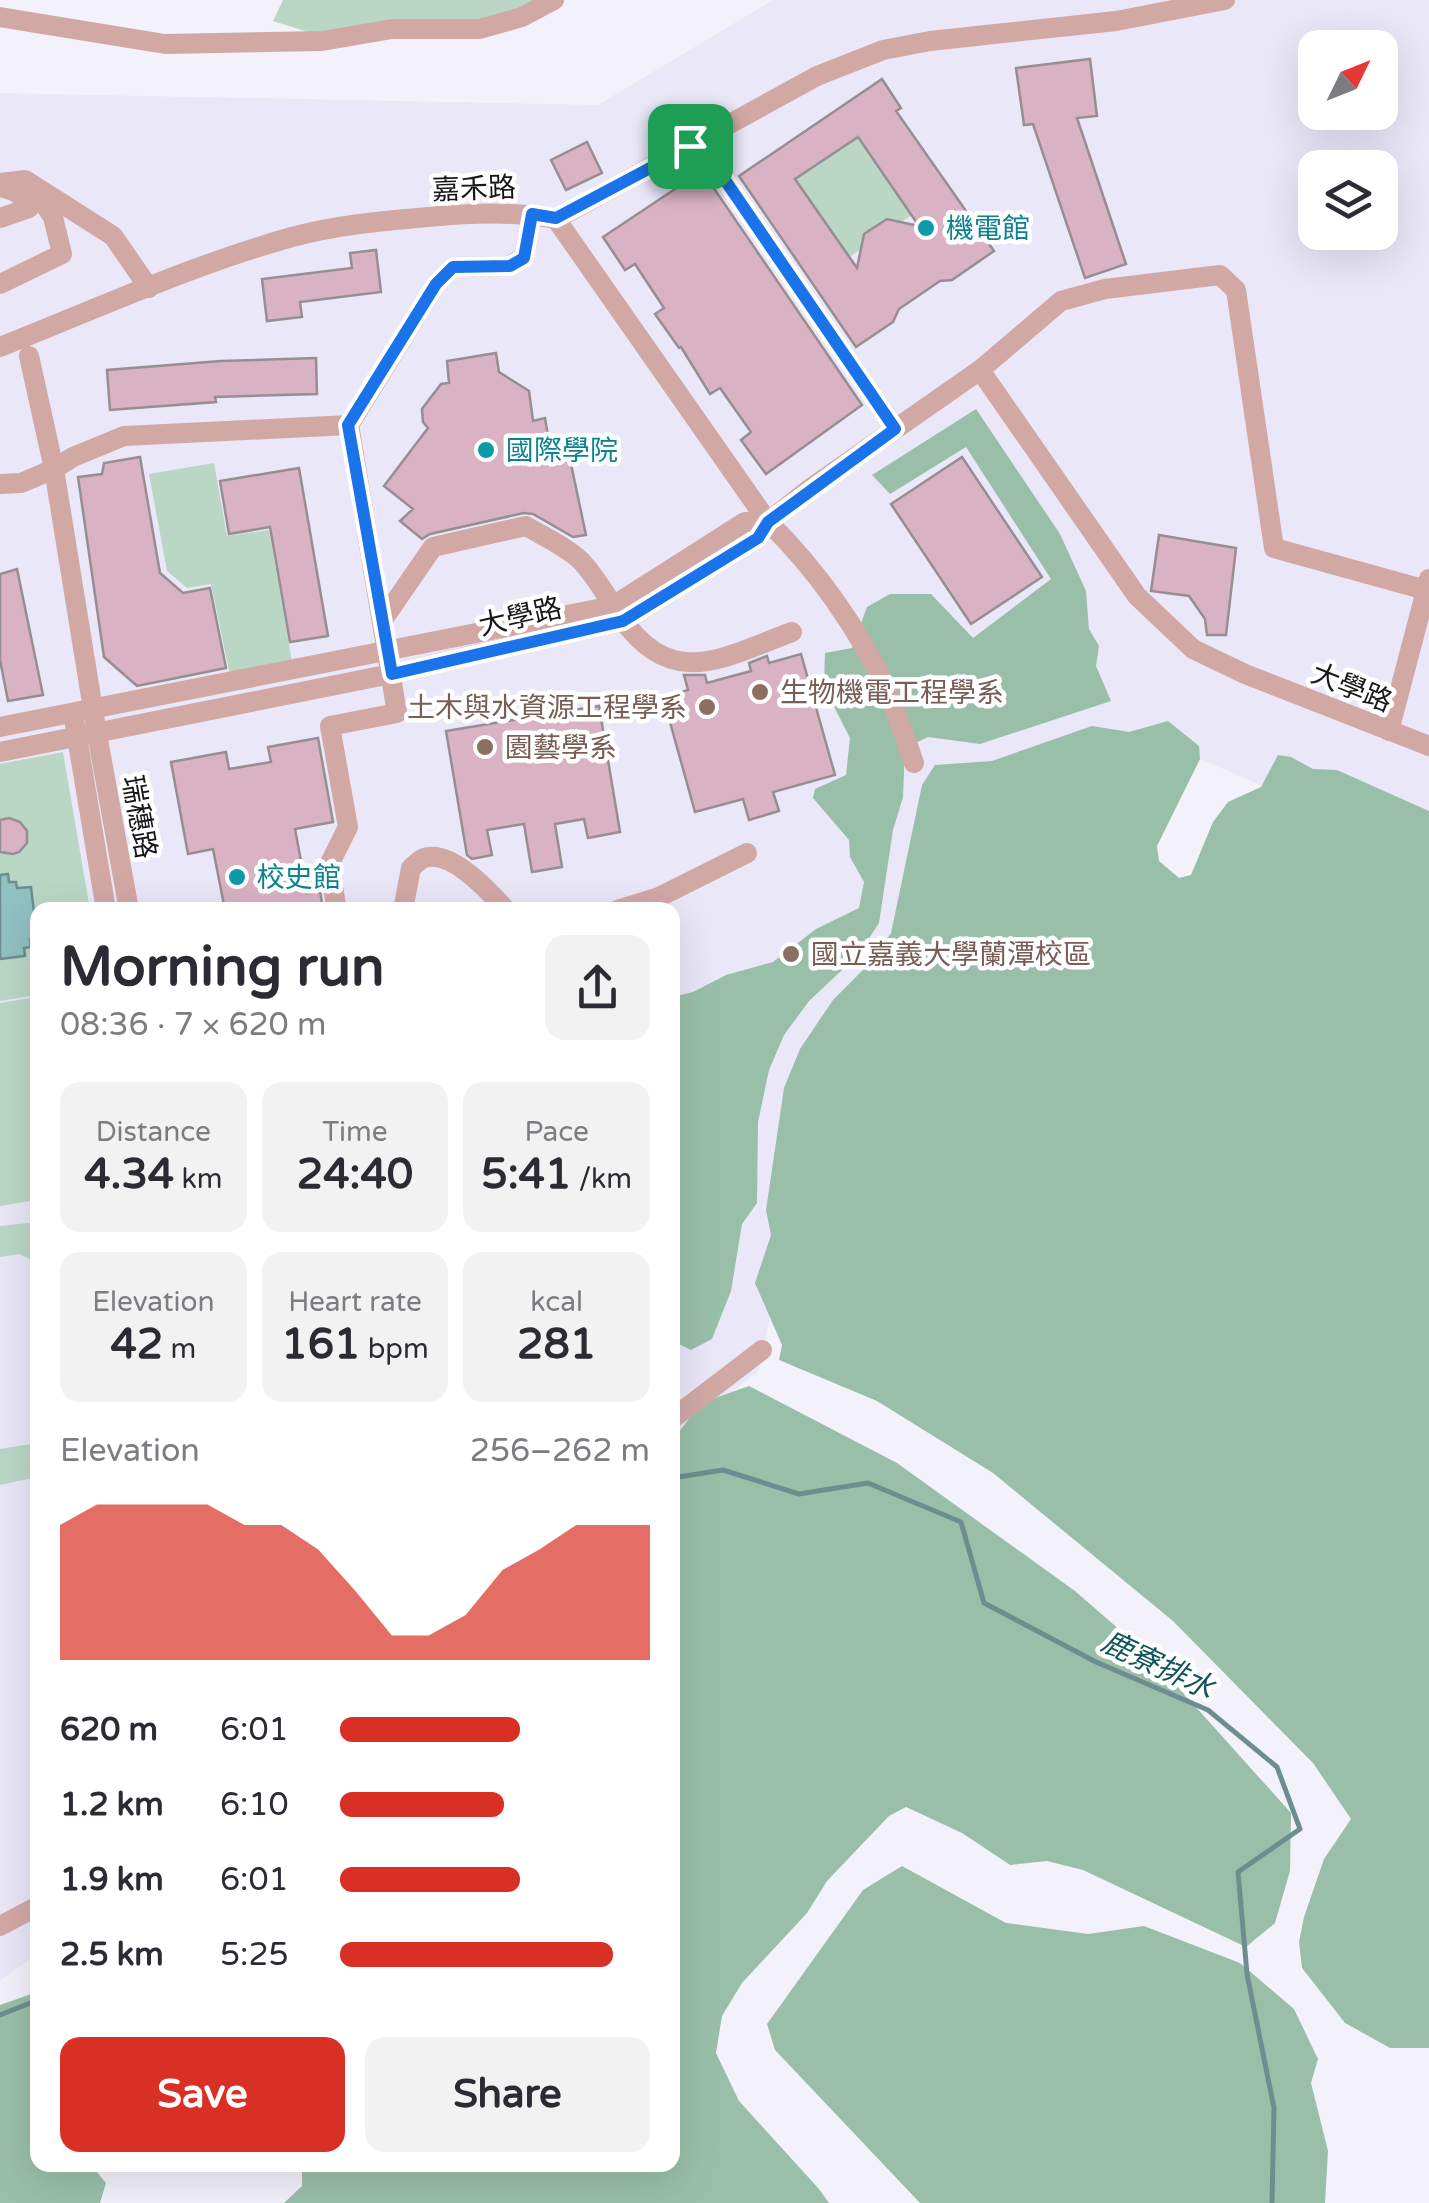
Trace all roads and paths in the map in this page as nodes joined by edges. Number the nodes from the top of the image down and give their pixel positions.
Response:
1 (554, 0) edge
2 (1225, 0) edge
3 (0, 17) edge
4 (699, 142) junction
5 (25, 180) junction
6 (0, 185) edge
7 (532, 214) junction
8 (0, 218) edge
9 (556, 218) junction
10 (0, 284) edge
11 (149, 288) junction
12 (0, 347) edge
13 (29, 356) dead end
14 (980, 370) junction
15 (348, 425) junction
16 (895, 429) junction
17 (54, 469) junction
18 (0, 484) edge
19 (768, 522) junction
20 (1427, 584) edge
21 (618, 614) junction
22 (382, 621) junction
23 (792, 632) dead end
24 (388, 651) junction
25 (392, 674) junction
26 (83, 711) junction
27 (0, 727) edge
28 (1389, 731) junction
29 (87, 736) junction
30 (1429, 746) edge
31 (0, 752) edge
32 (914, 763) dead end
33 (747, 853) dead end
34 (105, 902) edge
35 (126, 902) edge
36 (336, 902) edge
37 (405, 902) edge
38 (499, 902) edge
39 (643, 902) edge
40 (762, 1350) dead end
41 (680, 1414) edge
42 (30, 1910) edge
43 (0, 1926) edge

1 - 3 street
2 - 4 street
4 - 9 street
4 - 16 street
5 - 6 street
5 - 10 street
5 - 11 street
6 - 8 street
7 - 9 street, 嘉禾路
7 - 11 street, 嘉禾路
7 - 15 street
9 - 19 street
11 - 12 street, 嘉禾路
13 - 17 street
14 - 16 street, 大學路
14 - 20 street, 大學路
14 - 28 street, 大學路
15 - 17 street
15 - 22 street
16 - 19 street, 大學路
17 - 18 street
17 - 26 street
19 - 21 street, 大學路
19 - 32 street
20 - 28 street
21 - 22 street
21 - 23 street
21 - 24 street
21 - 25 street, 大學路
22 - 24 street
24 - 25 street
24 - 26 street
25 - 29 street, 大學路
25 - 36 street
26 - 27 street
26 - 29 street
28 - 30 street, 大學路
29 - 31 street, 大學路
29 - 34 street
29 - 35 street, 瑞穗路
33 - 39 street
37 - 38 street
40 - 41 street
42 - 43 street

